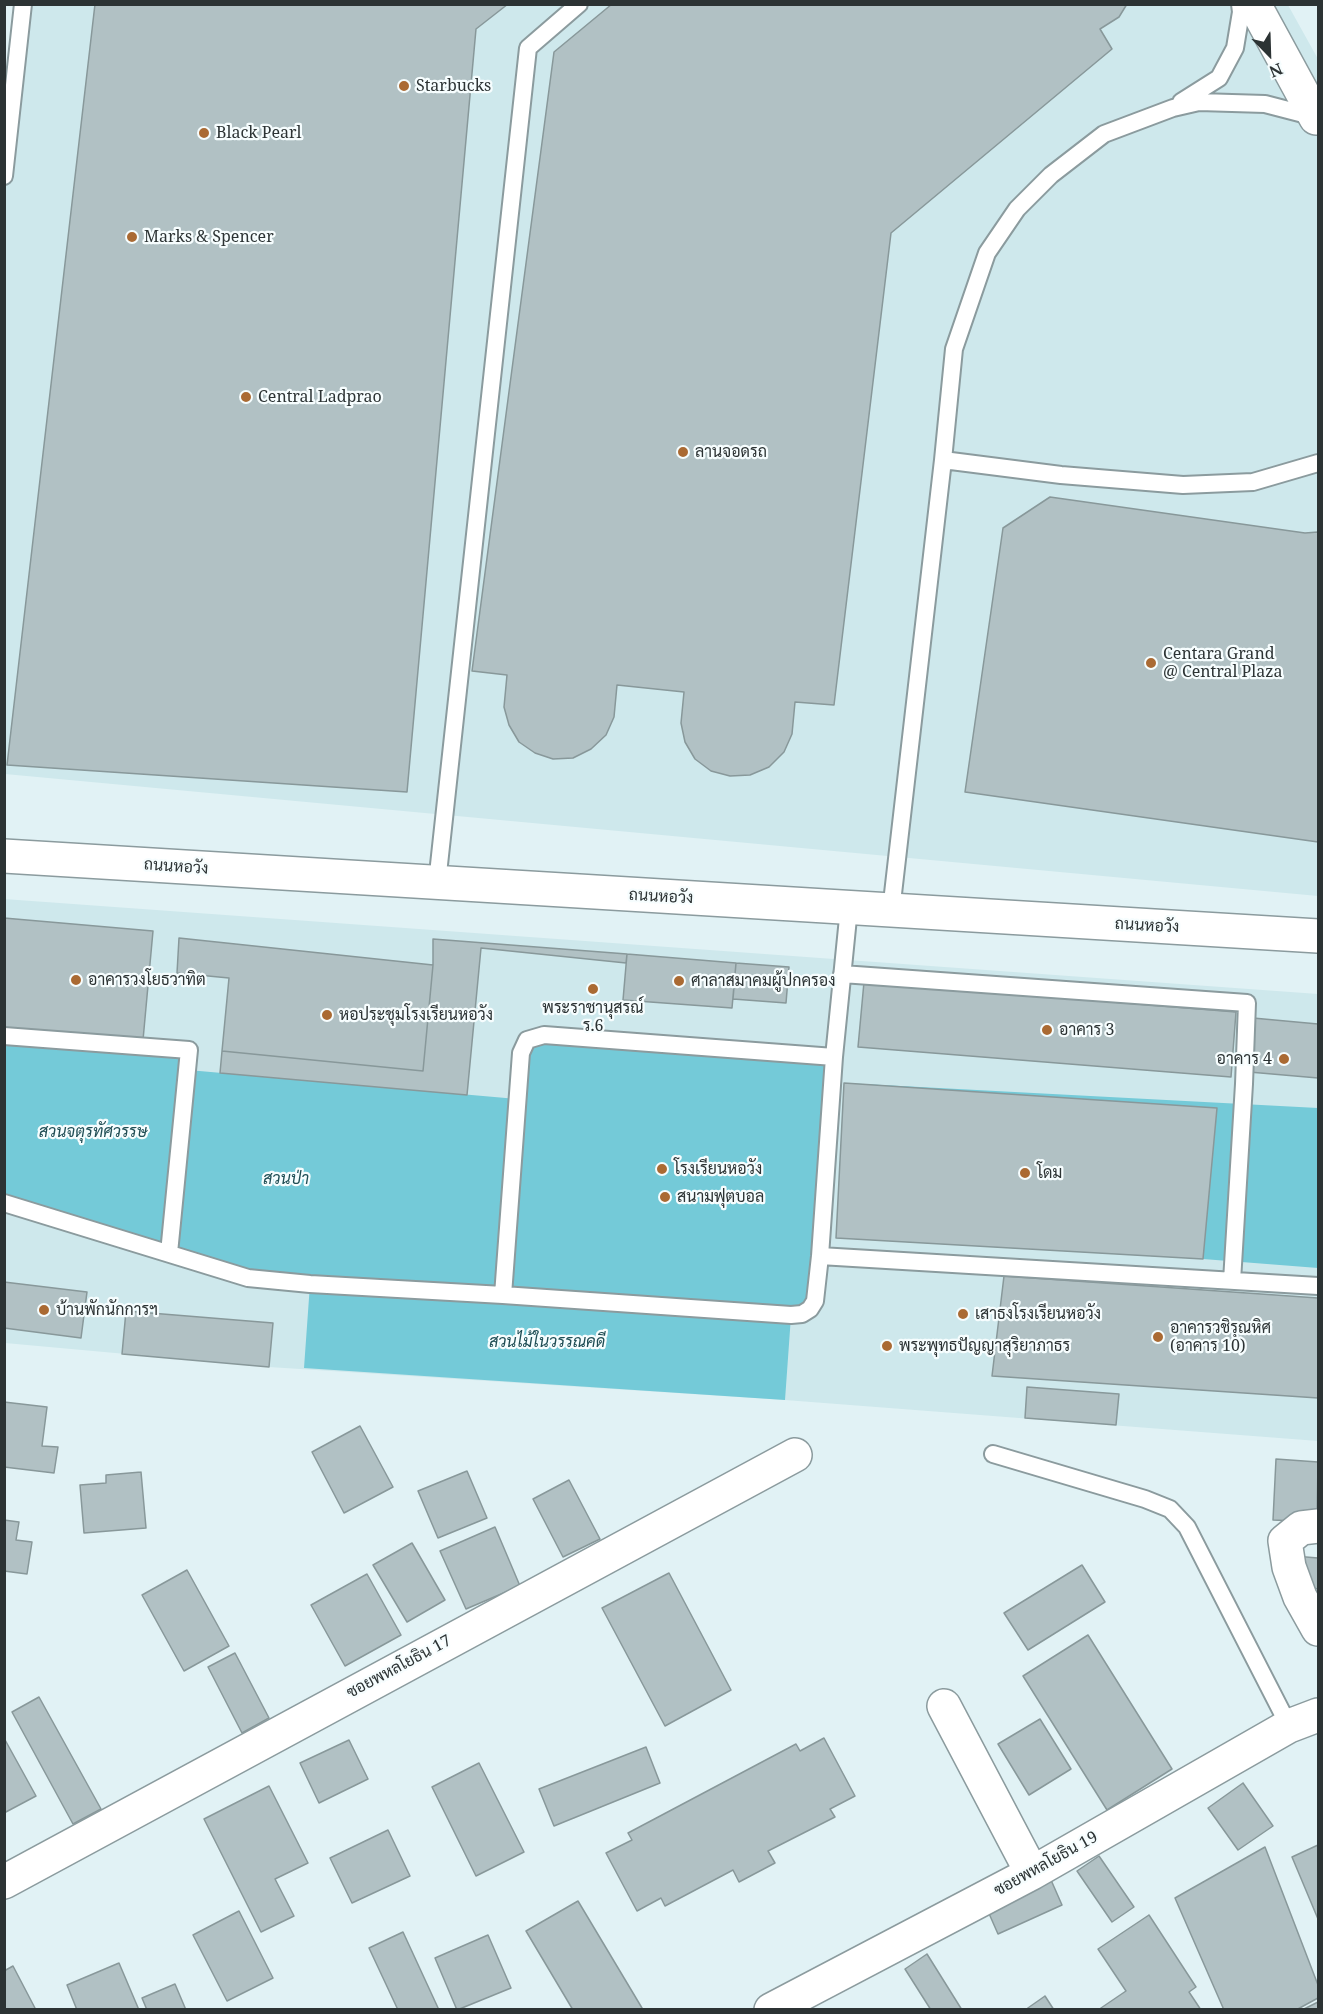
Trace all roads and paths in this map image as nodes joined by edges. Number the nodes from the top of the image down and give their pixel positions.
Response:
1 (23, 4) edge
2 (579, 4) edge
3 (1240, 4) edge
4 (1254, 4) edge
5 (1173, 108) junction
6 (1317, 120) edge
7 (4, 176) edge
8 (943, 459) junction
9 (1318, 463) edge
10 (4, 856) edge
11 (437, 883) junction
12 (849, 908) junction
13 (891, 911) junction
14 (1318, 936) edge
15 (842, 974) junction
16 (4, 1036) edge
17 (834, 1056) junction
18 (4, 1203) edge
19 (170, 1253) junction
20 (820, 1256) junction
21 (1232, 1281) junction
22 (1318, 1286) edge
23 (503, 1295) junction
24 (993, 1454) dead end
25 (795, 1455) dead end
26 (1318, 1526) edge
27 (1318, 1629) edge
28 (944, 1706) dead end
29 (1304, 1720) edge
30 (1032, 1873) junction
31 (4, 1882) edge
32 (771, 2010) edge

1 - 7 lane
2 - 11 lane
3 - 5 lane
4 - 6 street
5 - 6 lane
5 - 8 lane
8 - 9 lane
8 - 13 lane
10 - 11 street, ถนนหอวัง
11 - 12 street, ถนนหอวัง
12 - 13 street, ถนนหอวัง
12 - 15 lane
13 - 14 street, ถนนหอวัง
15 - 17 lane
15 - 21 lane
16 - 19 lane
17 - 20 lane
17 - 23 lane
18 - 19 lane
19 - 23 lane
20 - 21 lane
20 - 23 lane
21 - 22 lane
24 - 29 lane
25 - 31 street, ซอยพหลโยธิน 17
26 - 27 street
28 - 30 street
29 - 30 street, ซอยพหลโยธิน 19
30 - 32 street, ซอยพหลโยธิน 19

